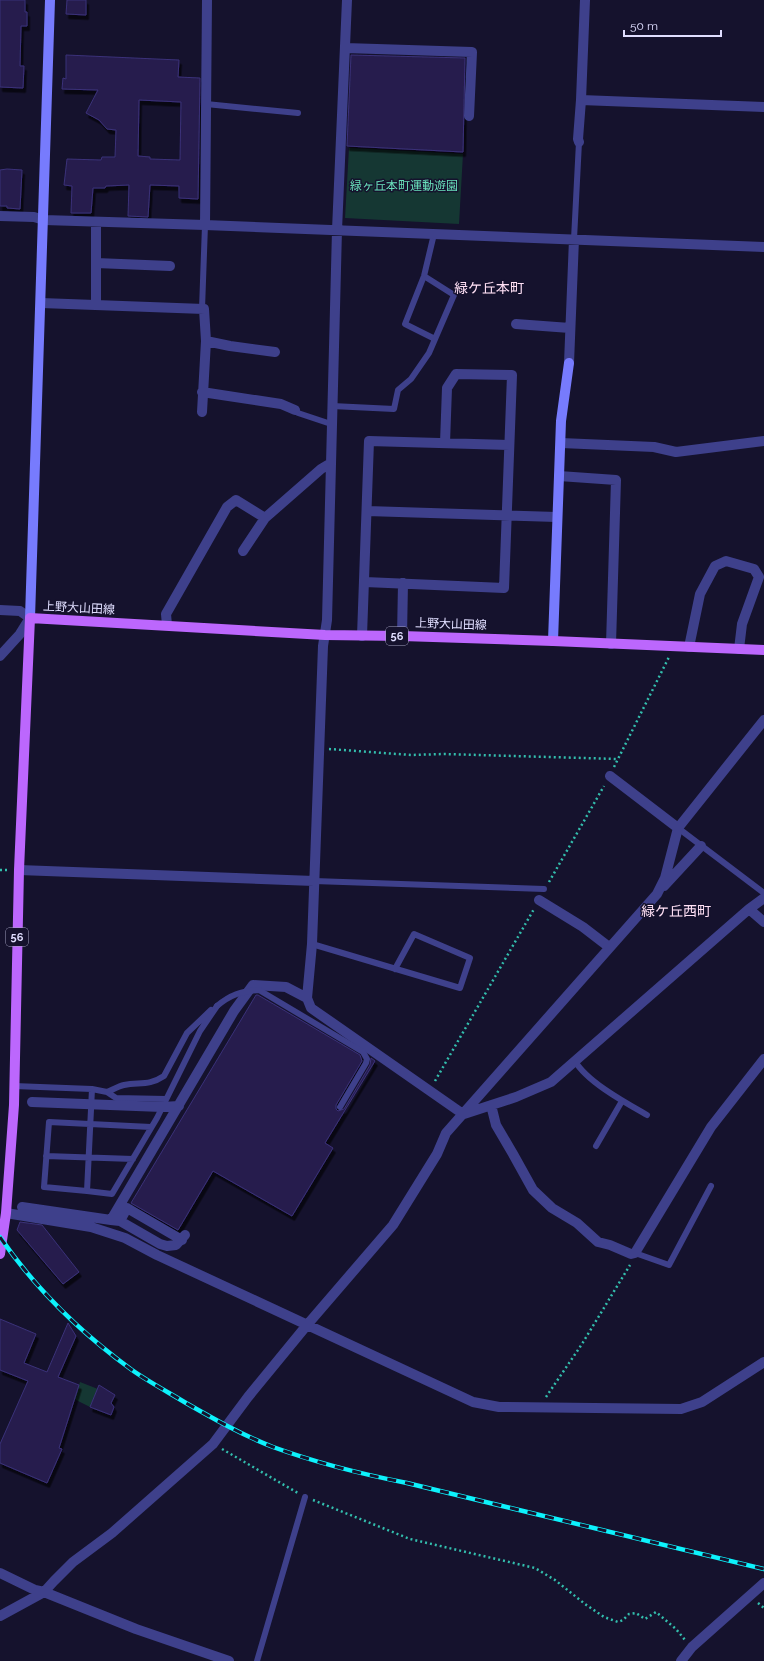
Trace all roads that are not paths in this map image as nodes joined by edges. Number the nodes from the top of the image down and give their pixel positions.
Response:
1 (50, 0) edge
2 (207, 0) edge
3 (347, 0) edge
4 (585, 0) edge
5 (345, 48) junction
6 (581, 100) junction
7 (206, 104) junction
8 (764, 107) edge
9 (298, 113) dead end
10 (469, 116) dead end
11 (579, 142) joint
12 (0, 216) edge
13 (44, 220) junction
14 (96, 222) junction
15 (205, 225) junction
16 (337, 230) junction
17 (434, 234) junction
18 (574, 239) junction
19 (764, 247) edge
20 (96, 263) junction
21 (170, 266) dead end
22 (424, 276) junction
23 (41, 303) junction
24 (96, 305) junction
25 (202, 309) junction
26 (516, 324) dead end
27 (570, 328) junction
28 (435, 339) junction
29 (206, 341) junction
30 (275, 352) dead end
31 (202, 392) junction
32 (332, 406) junction
33 (295, 410) joint
34 (202, 412) dead end
35 (331, 424) junction
36 (764, 441) edge
37 (445, 443) junction
38 (561, 443) junction
39 (509, 445) junction
40 (331, 463) junction
41 (559, 476) junction
42 (367, 510) junction
43 (507, 516) junction
44 (558, 517) junction
45 (265, 518) junction
46 (243, 551) dead end
47 (365, 582) junction
48 (403, 583) junction
49 (0, 610) edge
50 (30, 618) junction
51 (167, 626) junction
52 (325, 635) junction
53 (362, 636) junction
54 (402, 636) junction
55 (553, 641) junction
56 (611, 644) junction
57 (689, 647) junction
58 (739, 649) junction
59 (764, 650) edge
60 (0, 656) edge
61 (764, 720) edge
62 (610, 776) road end
63 (678, 828) junction
64 (701, 846) junction
65 (19, 870) junction
66 (314, 881) junction
67 (544, 889) road end
68 (657, 894) junction
69 (764, 894) edge
70 (764, 898) edge
71 (539, 900) road end
72 (749, 909) junction
73 (764, 922) edge
74 (312, 944) junction
75 (609, 947) junction
76 (395, 969) junction
77 (307, 998) junction
78 (217, 1006) junction
79 (764, 1059) edge
80 (575, 1061) junction
81 (14, 1086) junction
82 (92, 1089) junction
83 (107, 1092) junction
84 (622, 1100) junction
85 (32, 1102) dead end
86 (164, 1103) junction
87 (491, 1105) junction
88 (179, 1106) junction
89 (340, 1107) dead end
90 (91, 1110) junction
91 (463, 1114) junction
92 (647, 1116) dead end
93 (91, 1124) junction
94 (151, 1127) junction
95 (596, 1146) dead end
96 (46, 1156) junction
97 (89, 1158) junction
98 (133, 1159) junction
99 (711, 1186) dead end
100 (87, 1191) junction
101 (22, 1207) dead end
102 (6, 1213) junction
103 (115, 1220) junction
104 (635, 1253) junction
105 (0, 1254) edge
106 (306, 1325) junction
107 (764, 1362) edge
108 (305, 1497) road end
109 (0, 1573) edge
110 (764, 1583) edge
111 (44, 1592) junction
112 (0, 1616) edge
113 (229, 1661) edge
114 (257, 1661) edge
115 (681, 1661) edge

1 - 13 street
2 - 7 street
3 - 5 street
4 - 6 street
5 - 10 street
5 - 16 street
6 - 8 street
6 - 11 street
7 - 9 lane
7 - 15 street
11 - 18 lane
12 - 13 street
13 - 14 street
13 - 23 street
14 - 15 street
14 - 20 street
15 - 16 street
15 - 25 lane
16 - 17 street
16 - 32 street
17 - 18 street
17 - 22 lane
18 - 19 street
18 - 27 street
20 - 21 street
20 - 24 street
22 - 28 lane
22 - 28 lane
23 - 24 street
23 - 50 street
24 - 25 street
25 - 29 street
26 - 27 street
27 - 38 street
28 - 32 lane
29 - 30 street
29 - 31 street
31 - 33 street
31 - 34 street
32 - 35 street
33 - 35 lane
35 - 40 street
36 - 38 street
37 - 39 street
37 - 39 street
37 - 42 street
38 - 41 street
39 - 43 street
40 - 45 street
40 - 52 street
41 - 44 street
41 - 56 street
42 - 43 street
42 - 47 street
43 - 44 street
43 - 48 street
44 - 55 street
45 - 46 street
45 - 51 street
47 - 48 street
47 - 53 street
48 - 54 street
49 - 50 street
50 - 51 main road, 上野大山田線 / 56
50 - 60 street
50 - 65 main road, 上野大山田線 / 56
51 - 52 main road, 上野大山田線 / 56
52 - 53 main road, 上野大山田線 / 56
52 - 66 street
53 - 54 main road, 上野大山田線 / 56
54 - 55 main road, 上野大山田線 / 56
55 - 56 main road, 上野大山田線 / 56
56 - 57 main road, 上野大山田線 / 56
57 - 58 main road, 上野大山田線 / 56
57 - 58 street
58 - 59 main road, 上野大山田線 / 56
61 - 63 street
62 - 63 street
63 - 64 lane
63 - 68 street
64 - 68 street
64 - 69 lane
65 - 66 street
65 - 81 main road, 上野大山田線 / 56
66 - 67 lane
66 - 74 street
68 - 75 street
70 - 72 street
71 - 75 street
72 - 73 street
72 - 80 street
74 - 76 lane
74 - 77 street
75 - 91 street
76 - 76 lane
77 - 88 street
77 - 91 street
78 - 83 lane
78 - 86 lane
78 - 89 lane, bridge
79 - 104 street
80 - 84 lane
80 - 87 street
81 - 82 lane
81 - 102 main road, 上野大山田線 / 56
82 - 83 lane
82 - 90 lane
83 - 86 lane
84 - 92 lane
84 - 95 lane
85 - 90 street
86 - 88 street
86 - 90 street
86 - 94 lane
87 - 91 street
87 - 104 street
88 - 103 street
90 - 93 lane
91 - 106 street
93 - 94 lane
93 - 96 lane
93 - 97 lane
94 - 98 lane
96 - 97 lane
96 - 100 lane
97 - 98 lane
97 - 100 lane
98 - 100 lane
99 - 104 lane
101 - 103 street
102 - 105 main road, 上野大山田線 / 56
102 - 106 street
103 - 103 street
106 - 107 street
106 - 111 street
108 - 114 lane
109 - 111 street
110 - 115 street
111 - 112 street
111 - 113 street

